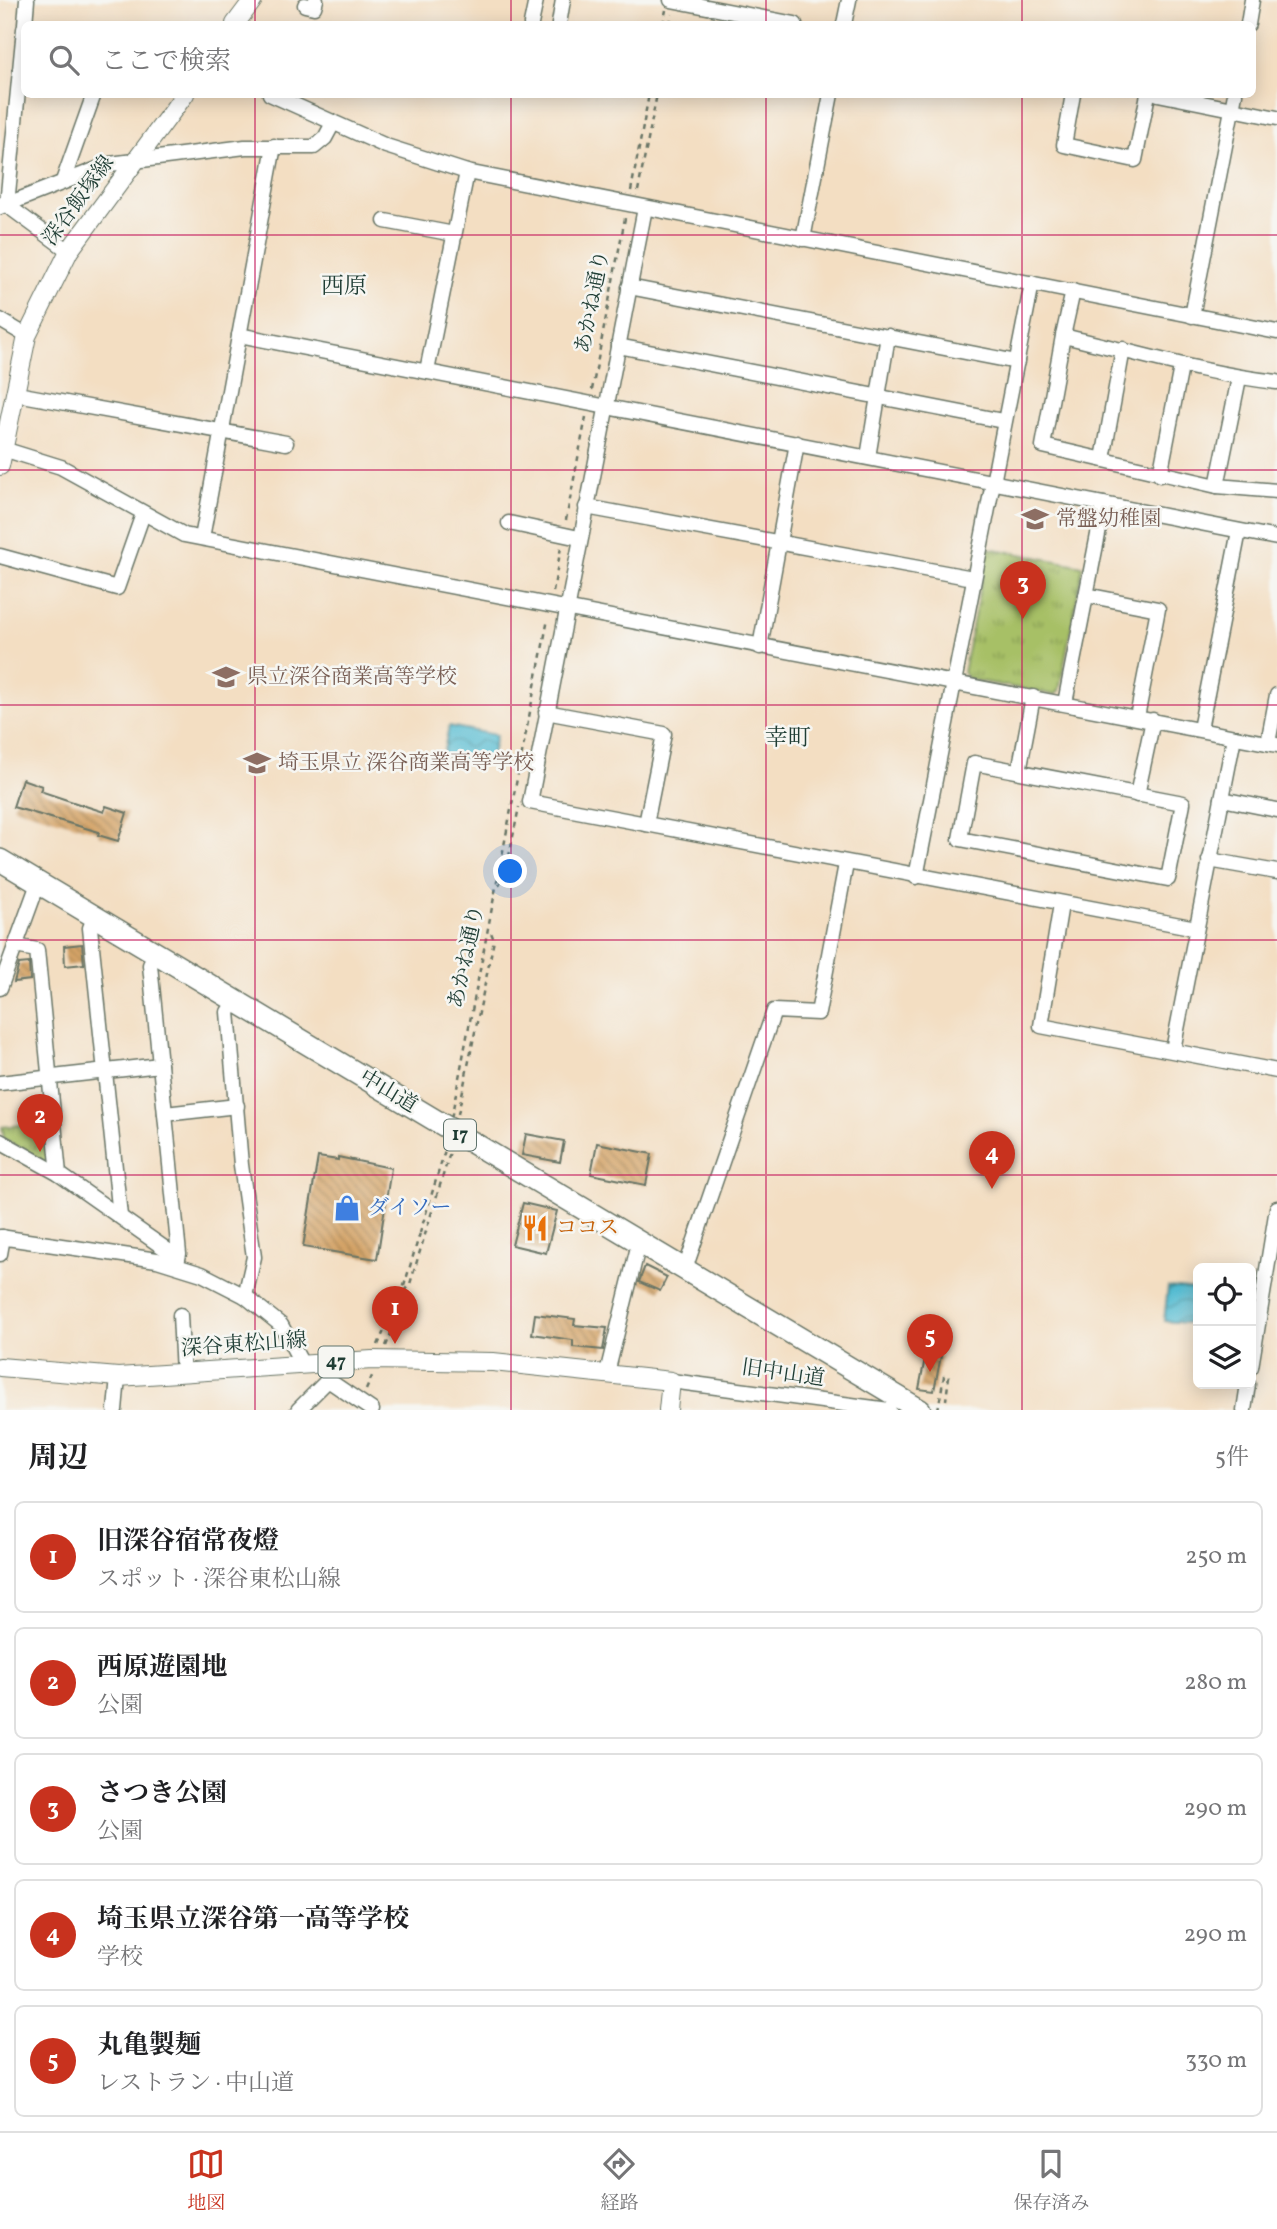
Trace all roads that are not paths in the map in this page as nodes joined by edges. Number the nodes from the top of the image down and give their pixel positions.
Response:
1 (27, 0) edge
2 (253, 0) edge
3 (536, 0) edge
4 (563, 0) edge
5 (671, 0) edge
6 (849, 0) edge
7 (1252, 0) edge
8 (25, 21) edge
9 (237, 21) edge
10 (532, 21) edge
11 (560, 21) edge
12 (780, 21) edge
13 (845, 21) edge
14 (1248, 21) edge
15 (21, 61) edge
16 (93, 98) edge
17 (182, 98) edge
18 (278, 98) edge
19 (830, 98) edge
20 (1072, 98) edge
21 (1147, 98) edge
22 (1196, 98) edge
23 (1233, 102) edge
24 (1277, 118) edge
25 (332, 125) junction
26 (274, 146) junction
27 (138, 159) junction
28 (467, 172) junction
29 (63, 181) junction
30 (4, 205) edge
31 (645, 208) junction
32 (385, 221) dead end
33 (454, 234) junction
34 (803, 239) junction
35 (69, 251) junction
36 (1032, 283) junction
37 (629, 287) junction
38 (1073, 291) junction
39 (1192, 316) junction
40 (0, 320) edge
41 (1277, 332) edge
42 (239, 335) junction
43 (27, 336) junction
44 (888, 336) junction
45 (1063, 336) junction
46 (618, 346) junction
47 (1123, 349) junction
48 (1017, 362) junction
49 (1181, 367) junction
50 (427, 370) junction
51 (1239, 378) junction
52 (1277, 382) edge
53 (17, 394) junction
54 (877, 397) junction
55 (606, 405) junction
56 (1003, 421) junction
57 (222, 434) junction
58 (286, 443) dead end
59 (797, 443) junction
60 (2, 448) edge
61 (867, 457) junction
62 (1104, 459) junction
63 (0, 467) edge
64 (1160, 475) junction
65 (992, 482) junction
66 (1217, 486) junction
67 (1277, 491) edge
68 (1104, 504) junction
69 (586, 507) junction
70 (143, 514) junction
71 (509, 523) dead end
72 (1239, 531) junction
73 (202, 538) junction
74 (579, 538) junction
75 (1277, 538) edge
76 (779, 542) junction
77 (0, 556) edge
78 (972, 578) junction
79 (1086, 595) junction
80 (566, 609) junction
81 (760, 646) junction
82 (953, 681) junction
83 (1277, 695) edge
84 (1033, 697) junction
85 (1065, 703) junction
86 (546, 712) junction
87 (1137, 717) junction
88 (1153, 720) junction
89 (1200, 729) junction
90 (1234, 737) junction
91 (1272, 744) edge
92 (1019, 771) junction
93 (1137, 795) junction
94 (1222, 799) junction
95 (1277, 810) edge
96 (646, 824) junction
97 (0, 860) edge
98 (1209, 860) junction
99 (846, 864) junction
100 (1277, 873) edge
101 (916, 877) junction
102 (39, 881) junction
103 (1061, 904) junction
104 (95, 915) junction
105 (1196, 928) junction
106 (15, 946) junction
107 (156, 953) junction
108 (0, 988) edge
109 (236, 1000) junction
110 (1173, 1050) junction
111 (160, 1065) junction
112 (105, 1071) junction
113 (1277, 1071) edge
114 (50, 1077) junction
115 (0, 1083) edge
116 (237, 1106) junction
117 (165, 1114) junction
118 (0, 1141) edge
119 (59, 1174) junction
120 (1277, 1208) edge
121 (120, 1216) junction
122 (2, 1237) edge
123 (639, 1242) junction
124 (0, 1254) edge
125 (177, 1264) junction
126 (685, 1269) junction
127 (245, 1296) junction
128 (180, 1315) dead end
129 (1256, 1336) edge
130 (302, 1364) junction
131 (0, 1367) edge
132 (327, 1371) junction
133 (183, 1373) junction
134 (607, 1373) junction
135 (118, 1377) junction
136 (671, 1381) junction
137 (1247, 1389) edge
138 (930, 1405) edge
139 (115, 1410) edge
140 (298, 1410) edge
141 (372, 1410) edge
142 (668, 1410) edge
143 (889, 1410) edge
144 (1244, 1410) edge

1 - 8 street
2 - 9 main road
3 - 10 street
4 - 11 street
5 - 12 street
6 - 13 street
7 - 14 street
15 - 30 street
16 - 29 street
17 - 27 main road, 深谷飯塚線
18 - 25 street
19 - 34 street
20 - 21 street
22 - 23 street
23 - 24 street
23 - 39 street
25 - 26 street
25 - 28 street
26 - 27 street
26 - 42 street
27 - 29 street
27 - 35 main road, 深谷飯塚線
28 - 31 street
28 - 33 street
29 - 30 street
30 - 35 street
31 - 34 street
31 - 37 street
32 - 33 street
33 - 50 street
34 - 36 street
35 - 43 main road, 深谷飯塚線
36 - 38 street
36 - 48 street
37 - 44 street
37 - 46 street
38 - 39 street
38 - 45 street
39 - 41 street
40 - 43 street
42 - 50 street
42 - 57 street
43 - 53 main road, 深谷飯塚線
44 - 48 street
44 - 54 street
45 - 47 street
45 - 62 street
46 - 54 street
46 - 55 street
47 - 49 street
47 - 62 street
48 - 56 street
49 - 51 street
49 - 64 street
50 - 55 street
51 - 52 street
51 - 66 street
53 - 57 street
53 - 60 main road, 深谷飯塚線
54 - 56 street
54 - 61 street
55 - 59 street
55 - 69 street
56 - 65 street
57 - 58 street
57 - 73 street
59 - 61 street
59 - 76 street
60 - 63 main road, 深谷飯塚線
60 - 70 street
61 - 65 street
62 - 64 street
64 - 66 street
65 - 68 street
65 - 78 street
66 - 67 street
68 - 72 street
68 - 79 street
69 - 74 street
69 - 76 street
70 - 73 street
70 - 77 street
71 - 74 street
72 - 75 street
72 - 89 street
73 - 80 street
74 - 80 street
76 - 78 street
76 - 81 street
78 - 82 street
79 - 85 street
79 - 87 street
80 - 81 street
80 - 86 street
81 - 82 street
82 - 84 street
82 - 101 street
83 - 91 street
84 - 85 street
84 - 92 street
85 - 87 street
86 - 96 street
86 - 96 street
87 - 88 street
88 - 89 street
88 - 93 street
89 - 90 street
90 - 91 street
90 - 94 street
92 - 93 street
92 - 93 street
94 - 95 street
94 - 98 street
96 - 99 street
97 - 102 highway, 中山道 / 17
98 - 100 street
98 - 105 street
99 - 101 street
99 - 126 street
101 - 103 street
102 - 104 highway, 中山道 / 17
102 - 106 street
103 - 105 street
103 - 110 street
104 - 107 highway, 中山道 / 17
104 - 112 street
105 - 110 street
106 - 108 street
106 - 114 street
107 - 109 highway, 中山道 / 17
107 - 111 street
109 - 116 street
109 - 123 highway, 中山道 / 17
110 - 113 street
111 - 112 street
111 - 117 street
112 - 114 street
112 - 121 street
114 - 115 street
114 - 119 street
116 - 117 street
116 - 127 street
117 - 125 street
118 - 119 street
119 - 121 street
120 - 129 street
121 - 125 street
122 - 124 street
122 - 125 street
123 - 126 highway, 中山道 / 17
123 - 134 street
125 - 127 street
126 - 138 highway, 中山道 / 17
127 - 130 street
128 - 133 street
130 - 132 main road, 深谷東松山線 / 47
130 - 133 main road, 深谷東松山線 / 47
131 - 135 main road, 深谷東松山線 / 47
132 - 134 main road, 深谷東松山線 / 47
132 - 140 street
132 - 141 street
133 - 135 main road, 深谷東松山線 / 47
134 - 136 main road, 深谷東松山線 / 47
135 - 139 street
136 - 142 main road
136 - 143 street, 旧中山道
137 - 144 street

